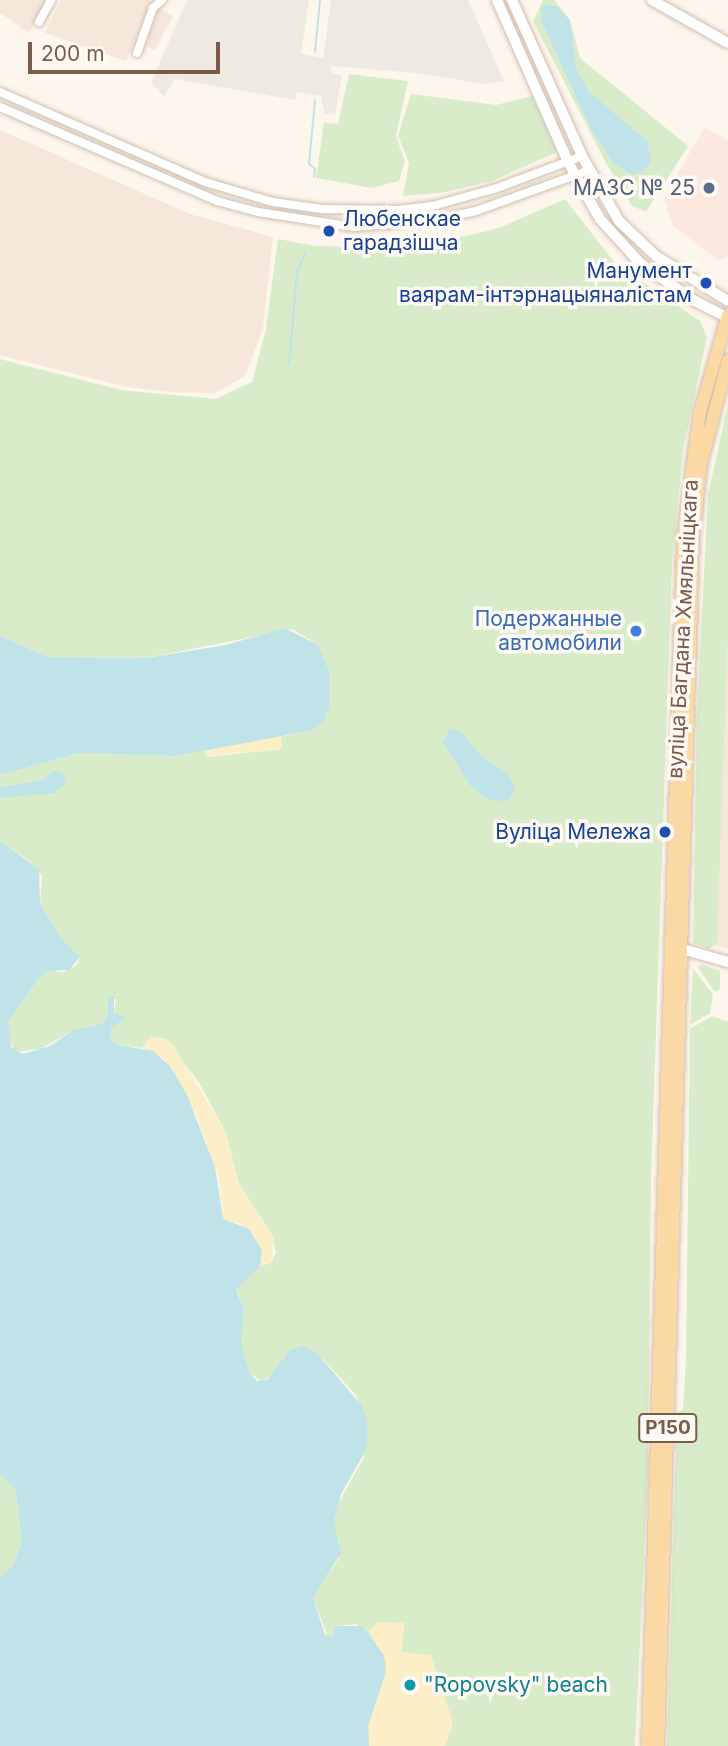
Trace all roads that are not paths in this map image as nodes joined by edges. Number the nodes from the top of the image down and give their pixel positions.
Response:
1 (51, 0) edge
2 (162, 0) edge
3 (497, 0) edge
4 (512, 0) edge
5 (652, 0) edge
6 (39, 22) dead end
7 (728, 43) edge
8 (137, 53) dead end
9 (0, 92) edge
10 (0, 107) edge
11 (582, 156) junction
12 (568, 162) junction
13 (589, 170) junction
14 (575, 175) junction
15 (728, 301) edge
16 (728, 316) edge
17 (728, 361) edge
18 (677, 948) junction
19 (728, 962) edge
20 (663, 1399) junction
21 (648, 1746) edge
22 (658, 1746) edge

1 - 6 street
2 - 8 street
3 - 12 street
4 - 11 street
5 - 7 street
9 - 12 street
10 - 14 street
11 - 12 street
11 - 13 street
12 - 14 street
13 - 14 street
13 - 15 street
14 - 16 street
16 - 18 main road, вуліца Багдана Хмяльніцкага
17 - 18 main road, вуліца Багдана Хмяльніцкага
18 - 19 street
18 - 20 main road, Р150
20 - 21 main road, Р150
20 - 22 main road, Р150

